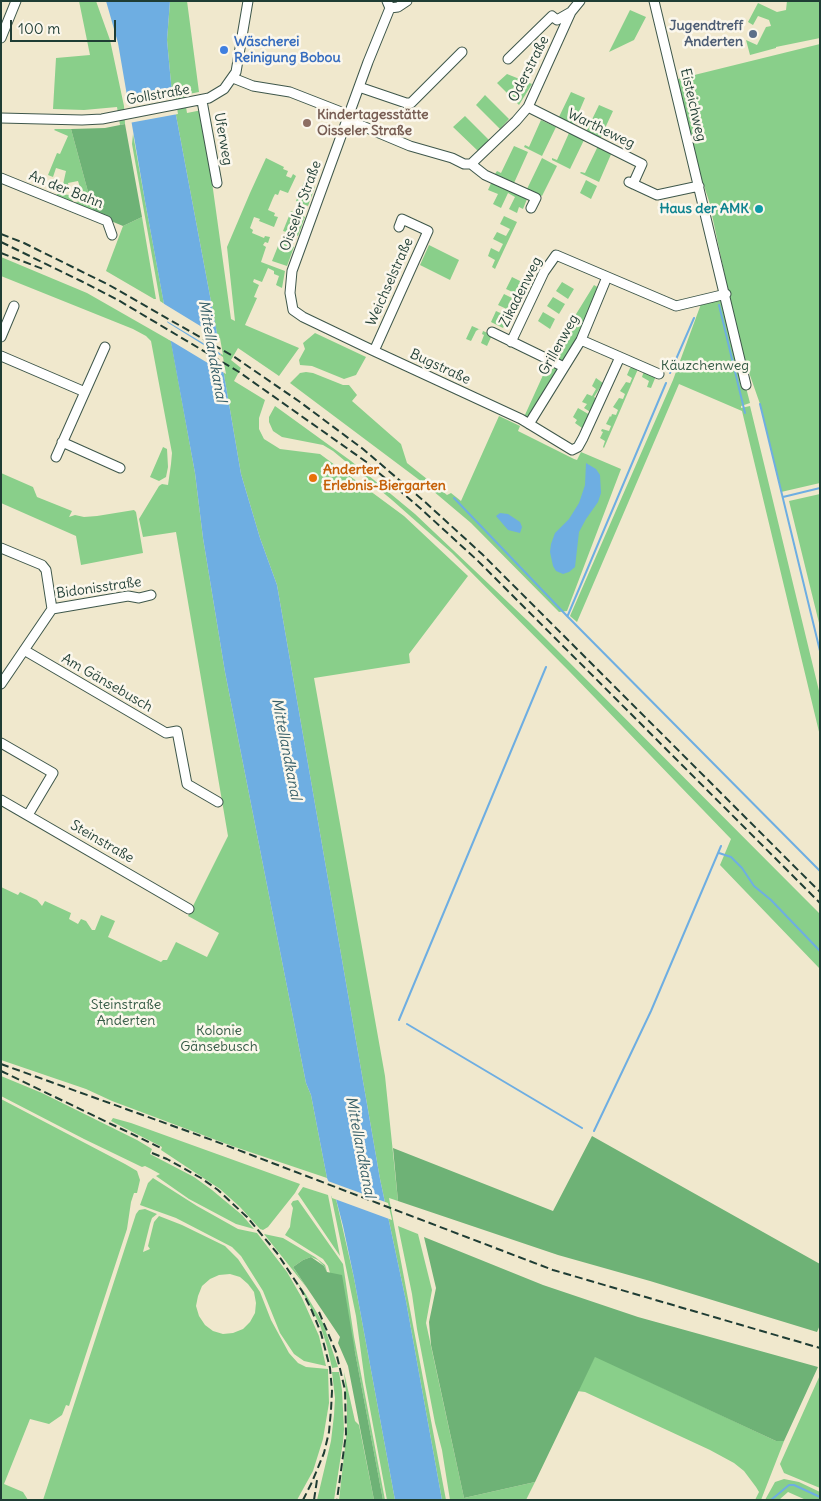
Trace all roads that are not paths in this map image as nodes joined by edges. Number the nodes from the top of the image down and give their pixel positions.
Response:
1 (16, 1) edge
2 (248, 1) edge
3 (407, 1) edge
4 (580, 1) edge
5 (654, 1) edge
6 (388, 5) edge
7 (571, 12) junction
8 (1, 38) edge
9 (462, 52) dead end
10 (508, 58) dead end
11 (233, 78) junction
12 (359, 87) junction
13 (202, 101) junction
14 (528, 107) junction
15 (1, 118) edge
16 (348, 118) junction
17 (471, 164) junction
18 (1, 178) edge
19 (216, 183) dead end
20 (699, 186) junction
21 (531, 208) dead end
22 (398, 228) dead end
23 (112, 235) dead end
24 (607, 277) junction
25 (726, 294) junction
26 (14, 306) dead end
27 (293, 310) joint
28 (492, 332) dead end
29 (1, 337) edge
30 (581, 340) junction
31 (511, 342) junction
32 (105, 347) dead end
33 (374, 351) junction
34 (1, 356) edge
35 (620, 358) junction
36 (564, 367) junction
37 (659, 374) dead end
38 (746, 385) dead end
39 (85, 392) junction
40 (529, 424) junction
41 (62, 442) junction
42 (56, 457) dead end
43 (120, 468) dead end
44 (1, 548) edge
45 (151, 595) dead end
46 (52, 609) junction
47 (24, 650) junction
48 (1, 684) edge
49 (1, 743) edge
50 (1, 800) edge
51 (218, 802) dead end
52 (28, 816) junction
53 (189, 909) dead end

1 - 8 street
2 - 11 street
3 - 6 street
4 - 7 street, Oderstraße
5 - 20 street, Eisteichweg
6 - 12 street, Oisseler Straße
7 - 10 street
7 - 14 street, Oderstraße
9 - 12 street
11 - 13 street, Gollstraße
11 - 16 street
12 - 16 street, Oisseler Straße
13 - 15 street, Gollstraße
13 - 19 street, Uferweg
14 - 17 street, Oderstraße
14 - 20 street, Wartheweg
16 - 17 street
16 - 27 street, Oisseler Straße
17 - 21 street
18 - 23 street, An der Bahn
20 - 25 street, Eisteichweg
22 - 33 street, Weichselstraße
24 - 25 street
24 - 30 street, Grillenweg
24 - 31 street, Zikadenweg
25 - 38 street, Eisteichweg
26 - 29 street
27 - 33 street, Bugstraße
28 - 31 street, Zikadenweg
30 - 35 street
30 - 36 street, Grillenweg
31 - 36 street, Zikadenweg
32 - 39 street
33 - 40 street, Bugstraße
34 - 39 street
35 - 37 street
35 - 40 street, Bugstraße
36 - 40 street, Grillenweg
39 - 41 street
41 - 42 street
41 - 43 street
44 - 46 street
45 - 46 street, Bidonisstraße
46 - 47 street
47 - 48 street
47 - 51 street, Am Gänsebusch
49 - 52 street
50 - 52 street, Steinstraße
52 - 53 street, Steinstraße

